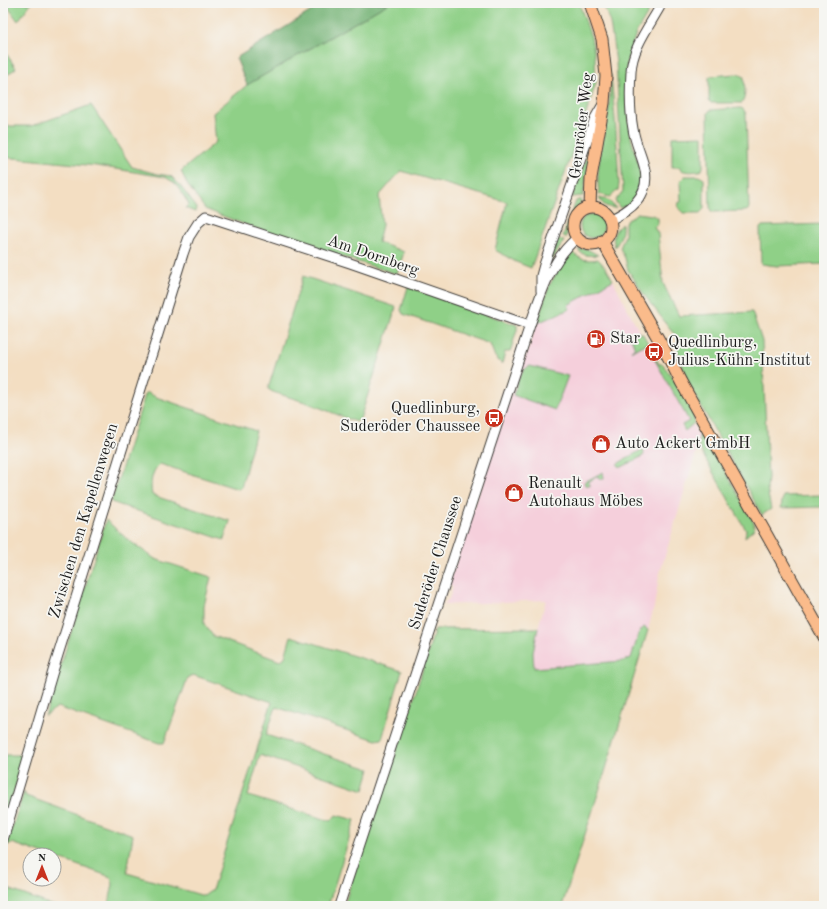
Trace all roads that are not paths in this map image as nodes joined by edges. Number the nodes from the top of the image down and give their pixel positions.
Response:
1 (590, 3) edge
2 (662, 3) edge
3 (604, 104) junction
4 (590, 207) junction
5 (206, 216) joint
6 (610, 220) junction
7 (577, 238) junction
8 (602, 241) junction
9 (542, 293) junction
10 (530, 325) junction
11 (824, 637) edge
12 (3, 840) edge
13 (339, 906) edge

1 - 3 main road, Gernröder Weg
2 - 6 street
3 - 4 main road, Gernröder Weg
3 - 9 street
4 - 6 main road
4 - 7 main road
5 - 10 street, Am Dornberg
5 - 12 street, Zwischen den Kapellenwegen
6 - 8 main road
7 - 8 main road
7 - 9 street, Suderöder Chaussee
8 - 11 main road
9 - 10 street, Suderöder Chaussee
10 - 13 street, Suderöder Chaussee

